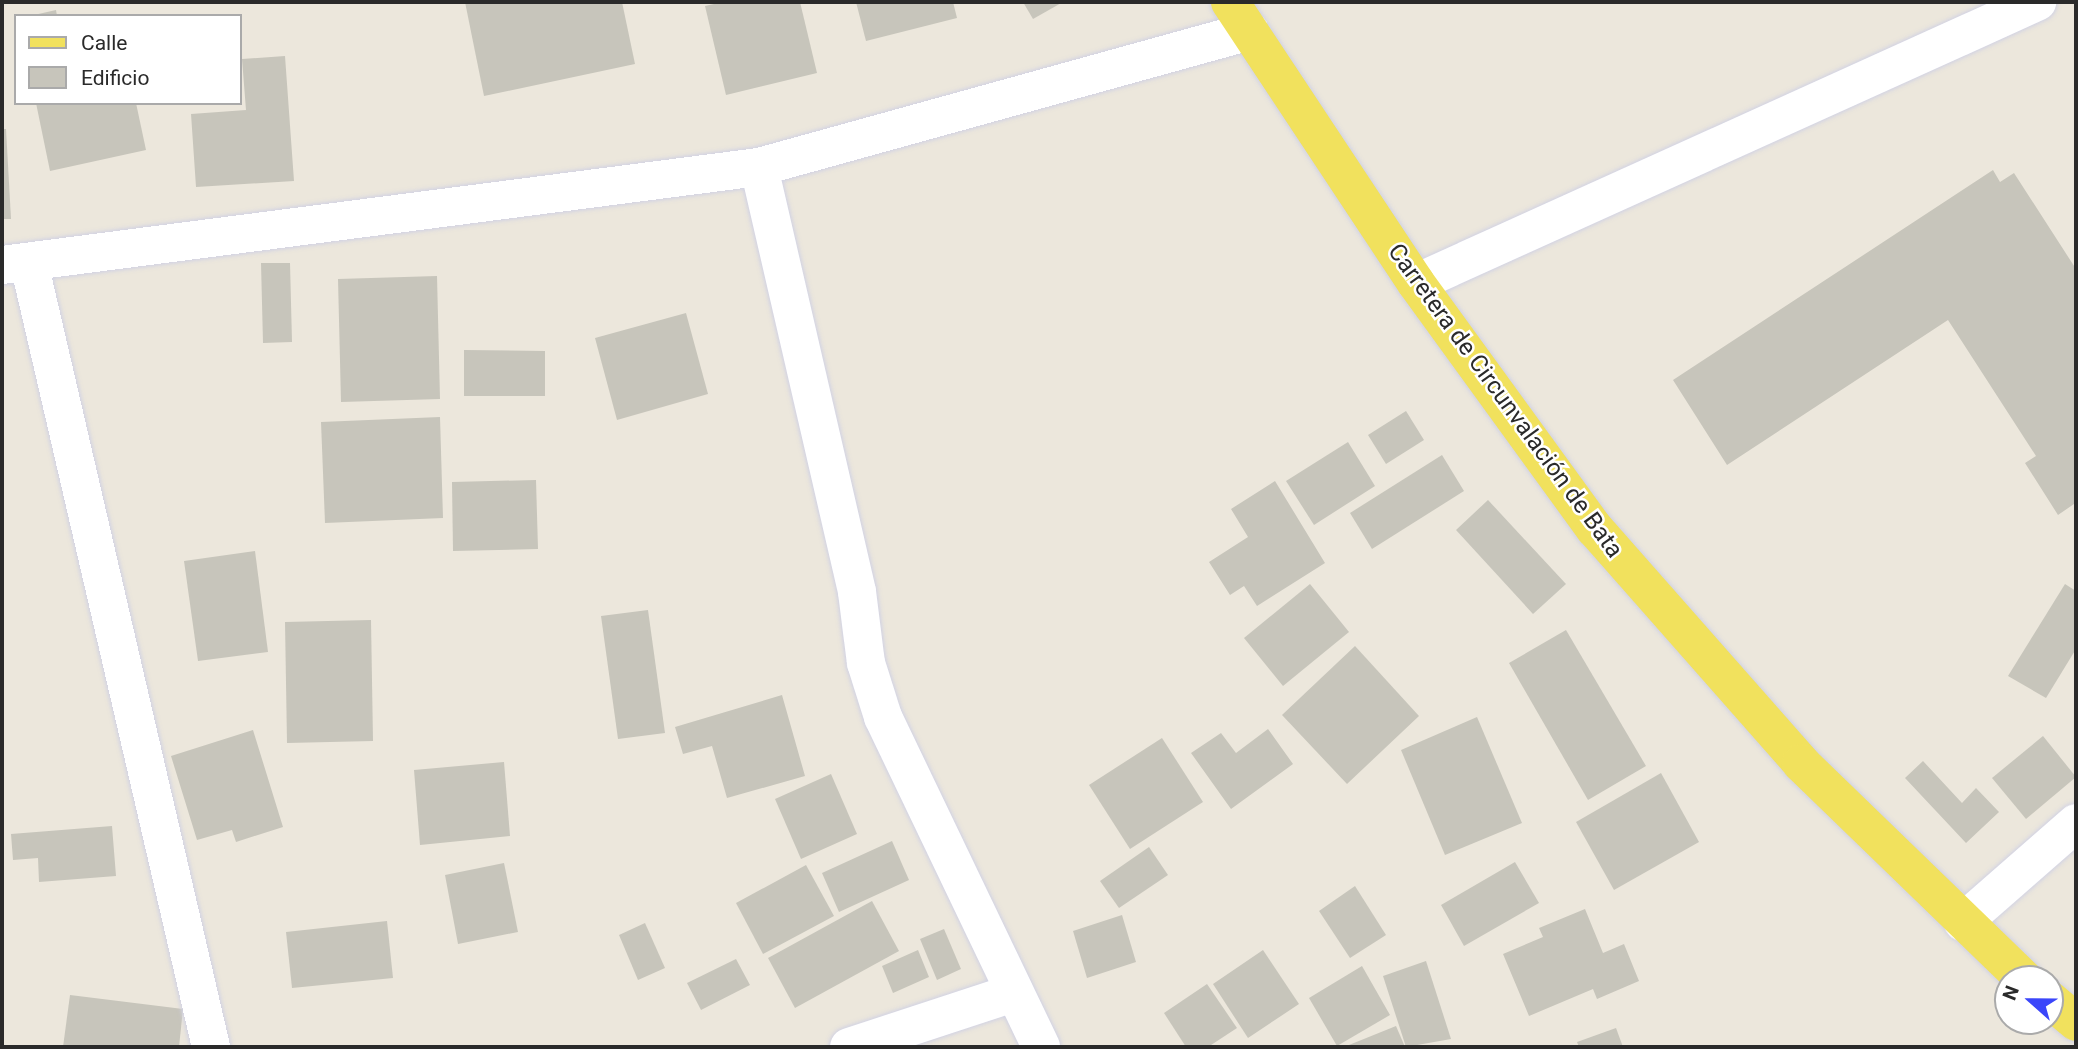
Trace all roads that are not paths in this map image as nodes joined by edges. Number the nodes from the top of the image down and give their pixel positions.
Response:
1 (2037, 2) edge
2 (1240, 17) edge
3 (759, 167) junction
4 (15, 264) edge
5 (1416, 283) junction
6 (2076, 823) edge
7 (1963, 922) junction
8 (2009, 965) edge
9 (1013, 993) junction
10 (211, 1047) edge
11 (849, 1047) edge
12 (1041, 1047) edge

1 - 5 street
2 - 3 street
2 - 5 main road, Carretera de Circunvalación de Bata
3 - 4 street
3 - 9 street
4 - 10 street
5 - 7 main road, Carretera de Circunvalación de Bata
6 - 7 street
7 - 8 main road, Carretera de Circunvalación de Bata
9 - 11 street
9 - 12 street

